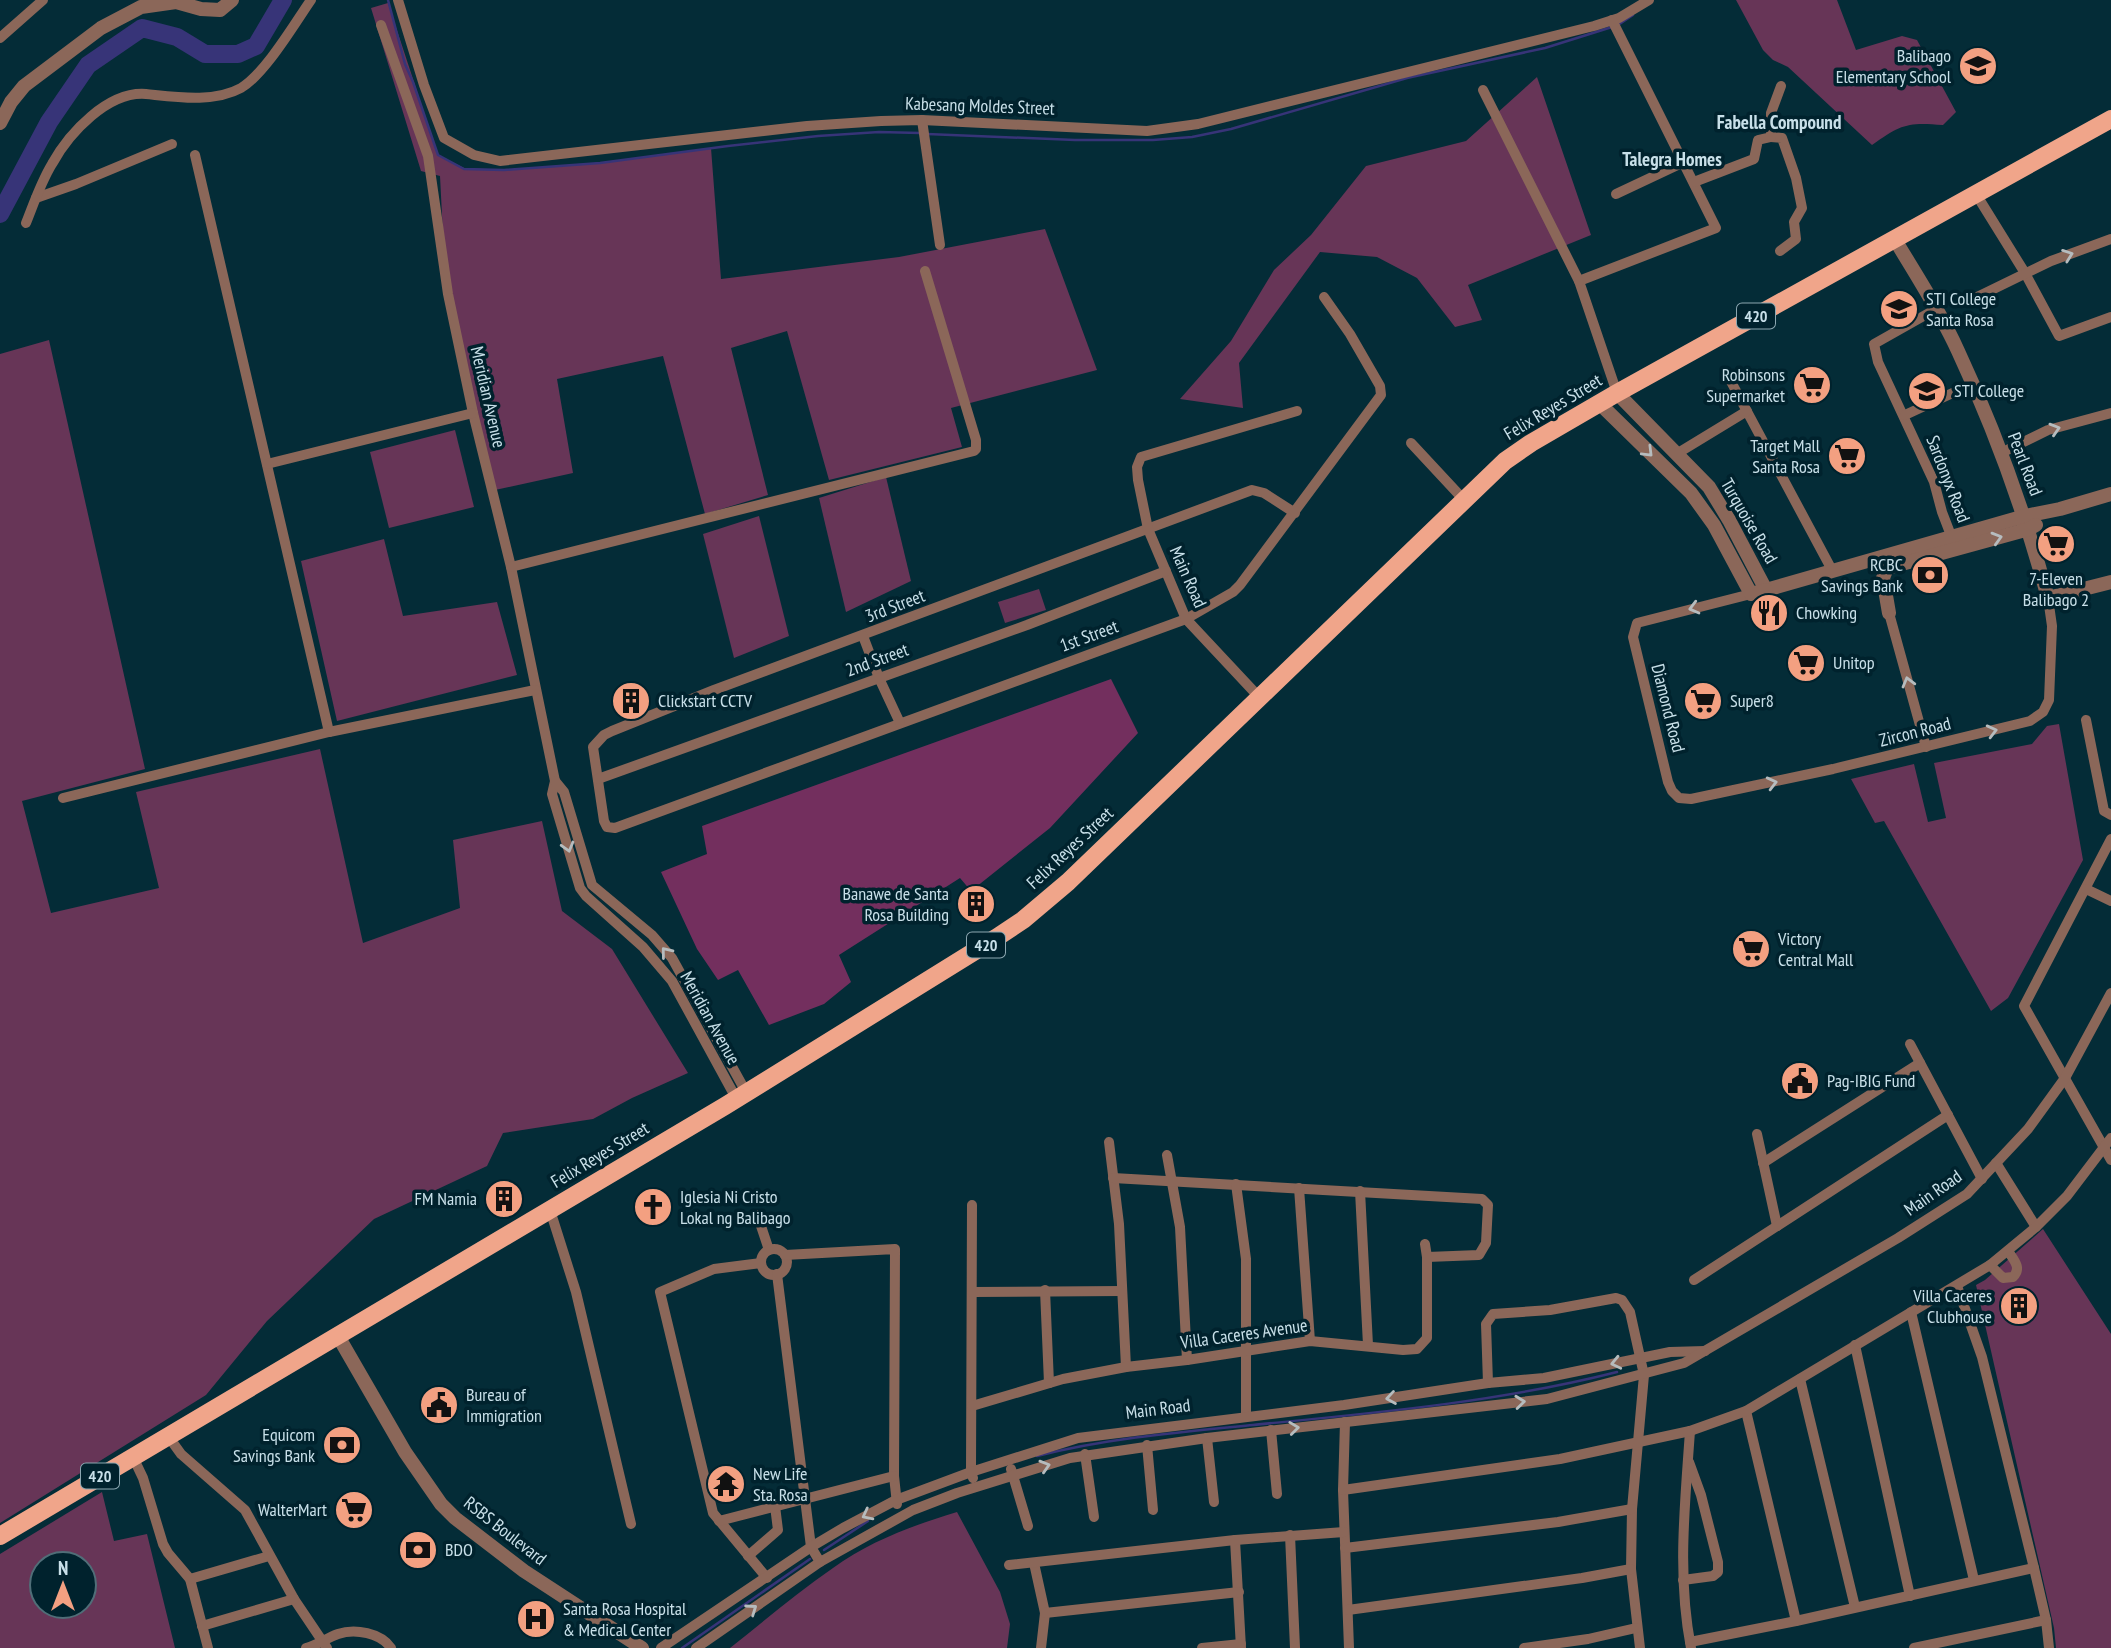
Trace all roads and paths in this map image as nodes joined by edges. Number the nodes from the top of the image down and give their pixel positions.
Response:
1 (232, 0) edge
2 (311, 0) edge
3 (398, 0) edge
4 (1649, 0) edge
5 (40, 1) edge
6 (1614, 24) junction
7 (381, 25) dead end
8 (0, 37) edge
9 (1781, 86) dead end
10 (1483, 90) dead end
11 (2111, 119) edge
12 (0, 123) edge
13 (923, 128) junction
14 (1771, 137) junction
15 (173, 144) dead end
16 (195, 155) dead end
17 (1684, 162) junction
18 (1694, 182) junction
19 (1616, 194) dead end
20 (1976, 194) junction
21 (36, 198) junction
22 (26, 223) dead end
23 (1894, 238) junction
24 (2111, 239) edge
25 (940, 245) dead end
26 (1780, 251) dead end
27 (925, 271) dead end
28 (2025, 273) junction
29 (1579, 281) junction
30 (1324, 298) dead end
31 (1971, 300) dead end
32 (1936, 309) junction
33 (2111, 317) edge
34 (1728, 376) dead end
35 (1972, 384) junction
36 (1617, 393) junction
37 (1600, 403) junction
38 (1297, 411) dead end
39 (1747, 411) junction
40 (473, 413) junction
41 (2111, 413) edge
42 (1905, 415) junction
43 (1411, 443) dead end
44 (1682, 449) junction
45 (2001, 453) junction
46 (267, 464) junction
47 (2111, 494) edge
48 (1464, 500) junction
49 (1295, 513) junction
50 (2027, 522) junction
51 (1148, 529) junction
52 (1952, 538) junction
53 (1852, 565) junction
54 (511, 567) junction
55 (1832, 570) junction
56 (1166, 571) junction
57 (2111, 582) edge
58 (1766, 590) junction
59 (1751, 594) junction
60 (2048, 598) junction
61 (1889, 613) junction
62 (1186, 619) junction
63 (863, 636) junction
64 (878, 678) junction
65 (535, 690) junction
66 (1259, 697) junction
67 (2086, 720) dead end
68 (900, 723) junction
69 (329, 732) junction
70 (1926, 747) junction
71 (598, 779) junction
72 (63, 798) dead end
73 (1679, 798) joint
74 (2111, 815) edge
75 (615, 828) joint
76 (2111, 839) edge
77 (2086, 888) junction
78 (2111, 901) edge
79 (2111, 993) edge
80 (1910, 1044) dead end
81 (1920, 1063) junction
82 (2065, 1078) junction
83 (741, 1095) junction
84 (1948, 1115) junction
85 (1757, 1134) dead end
86 (1109, 1142) dead end
87 (2108, 1143) edge
88 (1167, 1155) dead end
89 (2111, 1160) edge
90 (1763, 1163) junction
91 (1996, 1163) junction
92 (1113, 1178) junction
93 (1982, 1179) junction
94 (1172, 1183) junction
95 (1237, 1184) junction
96 (1299, 1188) junction
97 (1360, 1191) junction
98 (972, 1205) dead end
99 (550, 1210) junction
100 (757, 1214) dead end
101 (1777, 1226) junction
102 (2036, 1227) junction
103 (1425, 1244) dead end
104 (769, 1250) junction
105 (2008, 1251) junction
106 (785, 1255) junction
107 (1427, 1257) junction
108 (761, 1263) junction
109 (1990, 1265) junction
110 (777, 1274) junction
111 (1694, 1280) dead end
112 (1957, 1286) junction
113 (1045, 1290) junction
114 (1122, 1291) junction
115 (972, 1292) junction
116 (1910, 1312) junction
117 (338, 1336) junction
118 (1310, 1340) junction
119 (1368, 1345) junction
120 (1855, 1345) junction
121 (1248, 1351) junction
122 (1707, 1351) junction
123 (1640, 1358) junction
124 (1187, 1360) junction
125 (1126, 1367) junction
126 (1644, 1375) junction
127 (1800, 1378) junction
128 (1049, 1382) junction
129 (1488, 1383) junction
130 (972, 1406) junction
131 (1746, 1411) junction
132 (1246, 1416) junction
133 (1345, 1422) junction
134 (1270, 1430) junction
135 (1690, 1431) junction
136 (168, 1436) junction
137 (1207, 1438) junction
138 (1638, 1443) junction
139 (1147, 1446) junction
140 (1085, 1454) junction
141 (132, 1457) junction
142 (1008, 1460) junction
143 (1688, 1460) junction
144 (971, 1472) junction
145 (1013, 1475) junction
146 (894, 1476) junction
147 (976, 1487) junction
148 (1343, 1490) junction
149 (1277, 1494) dead end
150 (805, 1498) junction
151 (895, 1500) junction
152 (1214, 1502) dead end
153 (775, 1506) junction
154 (1632, 1508) junction
155 (1153, 1510) dead end
156 (901, 1517) junction
157 (1094, 1517) dead end
158 (719, 1521) junction
159 (631, 1524) dead end
160 (1028, 1526) dead end
161 (1344, 1532) junction
162 (1290, 1535) junction
163 (0, 1536) edge
164 (1235, 1540) junction
165 (811, 1548) junction
166 (1345, 1548) junction
167 (269, 1556) junction
168 (748, 1556) junction
169 (820, 1562) junction
170 (1034, 1563) junction
171 (1009, 1564) dead end
172 (2034, 1568) junction
173 (1631, 1569) junction
174 (767, 1578) junction
175 (190, 1579) junction
176 (1683, 1580) junction
177 (1974, 1580) junction
178 (1239, 1592) junction
179 (1910, 1596) junction
180 (295, 1599) junction
181 (1855, 1607) junction
182 (1348, 1610) junction
183 (1045, 1613) junction
184 (2046, 1620) junction
185 (1796, 1621) junction
186 (202, 1626) junction
187 (1636, 1628) junction
188 (1589, 1643) edge
189 (325, 1645) edge
190 (1690, 1645) edge
191 (1241, 1646) edge
192 (208, 1648) edge
193 (306, 1648) edge
194 (391, 1648) edge
195 (642, 1648) edge
196 (661, 1648) edge
197 (696, 1648) edge
198 (1041, 1648) edge
199 (1202, 1648) edge
200 (1295, 1648) edge
201 (1349, 1648) edge
202 (1530, 1648) edge
203 (1640, 1648) edge
204 (1914, 1648) edge
205 (2049, 1648) edge

1 - 12 street
2 - 21 street
3 - 13 street, Kabesang Moldes Street
4 - 6 street, Kabesang Moldes Street
5 - 8 street
6 - 13 street, Kabesang Moldes Street
6 - 17 street
7 - 40 street, Meridian Avenue
9 - 14 street
10 - 29 street
11 - 20 main road, Felix Reyes Street / 420
13 - 25 street
14 - 18 street
14 - 26 street
15 - 21 street
16 - 46 street
17 - 18 street
17 - 19 street
18 - 29 street
20 - 23 main road, Felix Reyes Street / 420
20 - 28 street
21 - 22 street
23 - 32 street, Pearl Road
23 - 36 main road, Felix Reyes Street / 420
28 -> 24 street
27 - 54 street
28 - 31 street
28 - 33 street
29 - 36 street
30 - 49 street, 1st Street
32 - 35 street, Pearl Road
32 - 42 street, Sardonyx Road
34 - 39 street
35 - 42 street
35 - 45 street, Pearl Road
36 - 37 main road, Felix Reyes Street / 420
36 - 44 street, Turquoise Road
37 - 48 main road, Felix Reyes Street / 420
37 -> 59 street, Turquoise Road
38 - 51 street, Main Road
39 - 44 street
39 - 55 street
40 - 46 street
40 - 54 street, Meridian Avenue
45 -> 41 street
42 - 52 street, Sardonyx Road
43 - 48 street
44 - 58 street, Turquoise Road
45 - 50 street, Pearl Road
46 - 69 street
47 - 50 street
48 - 66 main road, Felix Reyes Street / 420
49 - 51 street, 3rd Street
49 - 62 street, 1st Street
50 - 52 street, Turquoise Road
50 - 60 street, Pearl Road
61 -> 50 street
51 - 56 street, Main Road
51 - 63 street, 3rd Street
52 - 53 street, Turquoise Road
53 - 55 street, Turquoise Road
53 - 61 street
54 - 65 street, Meridian Avenue
55 - 58 street, Turquoise Road
56 - 62 street, Main Road
56 - 64 street, 2nd Street
57 - 60 street
58 - 59 street
59 -> 73 street, Diamond Road
70 -> 60 street, Zircon Road
70 -> 61 street
62 - 66 street, Main Road
62 - 68 street, 1st Street
63 - 64 street
63 - 71 street, 3rd Street
64 - 68 street
64 - 71 street, 2nd Street
65 - 69 street
65 - 83 street, Meridian Avenue
66 - 83 main road, Felix Reyes Street / 420
67 - 74 street
68 - 75 street, 1st Street
69 - 72 street
73 -> 70 street, Zircon Road
71 - 75 street, 3rd Street
76 - 77 street
77 - 78 street
77 - 82 street
79 - 82 street, Main Road
80 - 81 street
81 - 84 street
81 - 90 street
82 - 87 street
82 - 91 street, Main Road
83 - 99 main road, Felix Reyes Street / 420
84 - 93 street
84 - 101 street
85 - 90 street
86 - 92 street
87 - 89 street
87 - 102 street
88 - 94 street
90 - 101 street
91 - 93 street, Main Road
91 - 102 street
92 - 94 street
92 - 114 street
93 - 122 street, Main Road
94 - 95 street
94 - 124 street
95 - 96 street
95 - 121 street
96 - 97 street
96 - 118 street
97 - 107 street
97 - 119 street
98 - 115 street
99 - 117 main road, Felix Reyes Street / 420
99 - 159 street
100 - 104 street
101 - 111 street
102 - 105 street
103 - 107 street, Villa Caceres Avenue
104 - 106 street
104 - 108 street
105 - 109 street
105 - 109 street
106 - 110 street
106 - 146 street
107 - 119 street, Villa Caceres Avenue
108 - 110 street
108 - 158 street
109 - 112 street
110 - 150 street
112 - 116 street
112 - 172 street
113 - 114 street
113 - 115 street
113 - 128 street
114 - 125 street
115 - 130 street
116 - 120 street
116 - 177 street
117 - 136 main road, Felix Reyes Street / 420
117 - 195 street, RSBS Boulevard
118 - 119 street, Villa Caceres Avenue
118 - 121 street, Villa Caceres Avenue
120 - 127 street
120 - 179 street
121 - 124 street, Villa Caceres Avenue
121 - 132 street
122 - 123 street, Main Road
122 - 126 street, Main Road
123 - 126 street
123 -> 129 street, Main Road
123 - 129 street
124 - 125 street, Villa Caceres Avenue
125 - 128 street, Villa Caceres Avenue
133 -> 126 street, Main Road
126 - 138 street
127 - 131 street
127 - 181 street
128 - 130 street, Villa Caceres Avenue
129 -> 132 street, Main Road
130 - 144 street
131 - 135 street
131 - 185 street
132 - 142 street, Main Road
134 -> 133 street, Main Road
133 - 148 street
134 - 137 street, Main Road
134 - 149 street
135 - 138 street
135 - 143 street
136 - 141 main road, Felix Reyes Street / 420
136 - 167 street
137 - 139 street, Main Road
137 - 152 street
138 - 148 street
138 - 154 street
139 - 140 street, Main Road
139 - 155 street
145 -> 140 street, Main Road
140 - 157 street
141 - 163 main road, Felix Reyes Street / 420
141 - 175 street
142 - 144 street, Main Road
142 - 145 street
143 - 176 street
143 - 176 street
144 - 147 street
144 - 151 street, Main Road
145 - 147 street, Main Road
145 - 160 street
146 - 150 street
146 - 151 street
147 - 156 street, Main Road
148 - 161 street
150 - 153 street
150 - 165 street
151 - 156 street
151 -> 165 street, Main Road
153 - 158 street
153 - 168 street
154 - 166 street
154 - 173 street
156 - 169 street, Main Road
158 - 168 street
161 - 162 street
161 - 166 street
162 - 164 street
162 - 200 street
164 - 170 street
164 - 178 street
165 - 169 street
165 - 174 street, Main Road
166 - 182 street
167 - 175 street
167 - 180 street
168 - 174 street
197 -> 169 street, Main Road
170 - 171 street
170 - 183 street
172 - 177 street
172 - 184 street
173 - 182 street
173 - 187 street
174 - 196 street, Main Road
175 - 186 street
176 - 190 street
177 - 179 street
178 - 183 street
178 - 191 street
179 - 181 street
180 - 186 street
180 - 189 street
181 - 185 street
182 - 201 street
183 - 198 street
184 - 204 street
184 - 205 street
185 - 190 street
186 - 192 street
187 - 188 street
187 - 203 street
188 - 202 street
189 - 193 street
189 - 194 street
191 - 199 street

